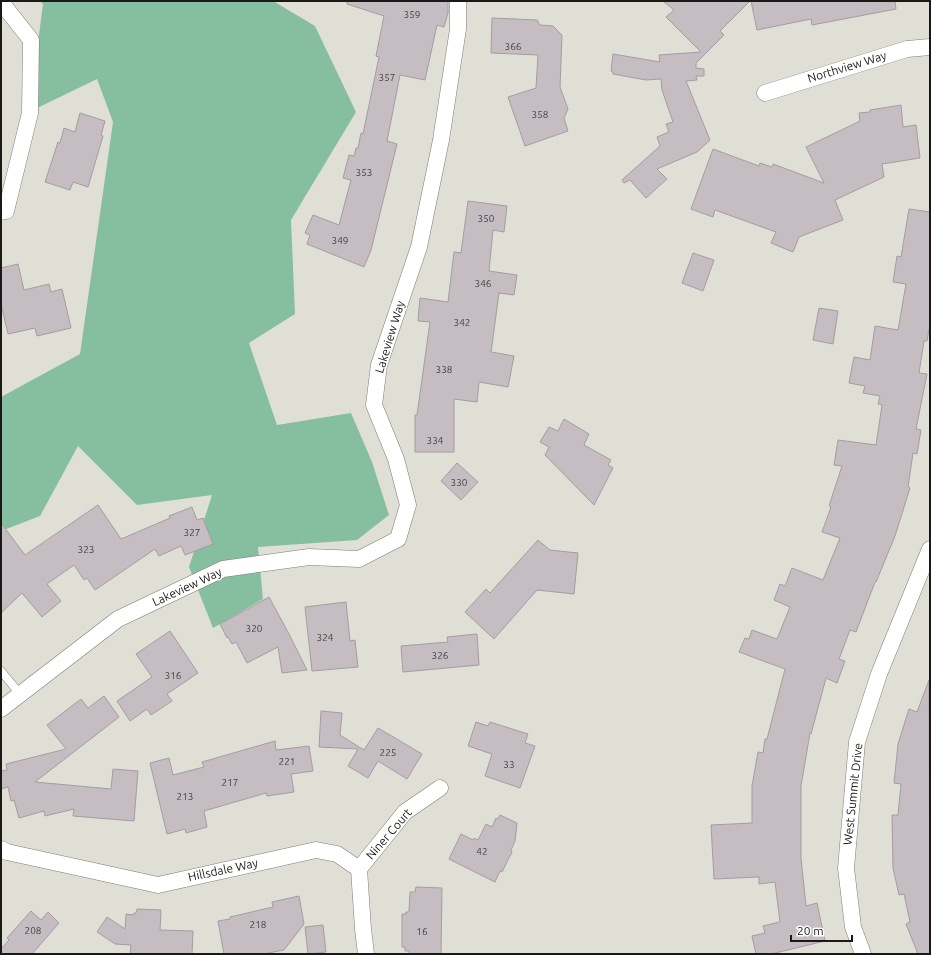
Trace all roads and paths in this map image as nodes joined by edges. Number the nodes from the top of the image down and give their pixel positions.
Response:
1 (458, 1) edge
2 (1, 2) edge
3 (930, 46) edge
4 (765, 93) dead end
5 (1, 212) edge
6 (930, 550) edge
7 (1, 672) edge
8 (20, 694) junction
9 (1, 709) edge
10 (440, 788) dead end
11 (1, 849) edge
12 (359, 870) junction
13 (366, 954) edge
14 (863, 954) edge

1 - 8 street, Lakeview Way
2 - 5 street
3 - 4 street, Northview Way
6 - 14 street, West Summit Drive
7 - 8 lane
8 - 9 street, Lakeview Way
10 - 12 street, Niner Court
11 - 12 street, Hillsdale Way
12 - 13 street

